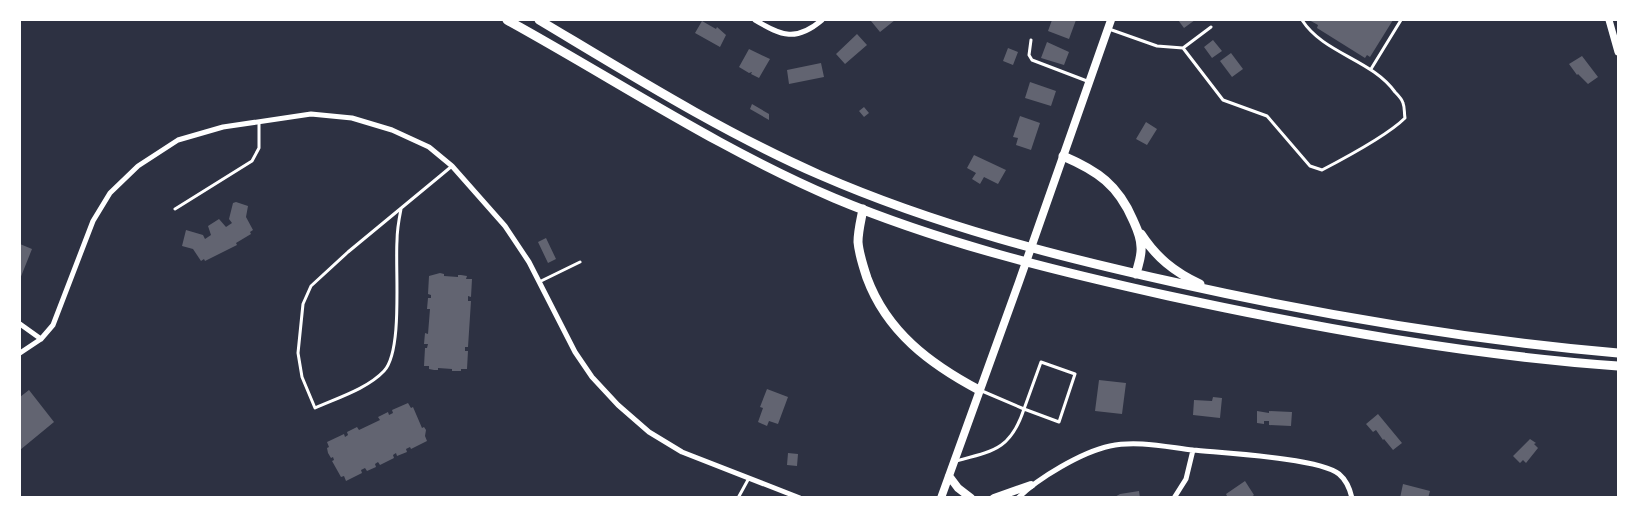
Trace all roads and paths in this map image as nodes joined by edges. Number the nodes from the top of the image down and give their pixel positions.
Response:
1 (507, 20) edge
2 (539, 20) edge
3 (755, 20) edge
4 (822, 20) edge
5 (1302, 20) edge
6 (1401, 20) edge
7 (1609, 20) edge
8 (1109, 24) edge
9 (1211, 27) dead end
10 (1031, 40) dead end
11 (1183, 48) junction
12 (1618, 52) edge
13 (1371, 69) junction
14 (1089, 82) junction
15 (259, 122) junction
16 (1063, 156) junction
17 (452, 166) junction
18 (176, 209) dead end
19 (400, 209) junction
20 (863, 209) junction
21 (1137, 229) junction
22 (580, 262) dead end
23 (1136, 274) junction
24 (539, 282) junction
25 (1214, 291) junction
26 (20, 324) edge
27 (41, 339) junction
28 (1618, 352) edge
29 (20, 353) edge
30 (1618, 366) edge
31 (1035, 377) junction
32 (1040, 378) dead end
33 (1064, 387) dead end
34 (1070, 389) junction
35 (979, 390) junction
36 (1030, 392) junction
37 (1035, 393) dead end
38 (1058, 401) dead end
39 (1065, 404) junction
40 (1024, 409) junction
41 (1193, 450) junction
42 (954, 461) junction
43 (949, 476) junction
44 (749, 478) junction
45 (1031, 485) junction
46 (738, 498) edge
47 (800, 498) edge
48 (941, 498) edge
49 (970, 498) edge
50 (994, 498) edge
51 (1018, 498) edge
52 (1174, 498) edge
53 (1352, 498) edge

1 - 20 highway
2 - 23 highway
3 - 4 street
5 - 13 lane
6 - 13 lane
7 - 12 street
8 - 11 lane
8 - 14 main road
9 - 11 lane
10 - 14 lane
11 - 13 lane
14 - 16 main road
15 - 17 street
15 - 18 lane
15 - 27 street
16 - 21 highway
16 - 35 main road
17 - 19 lane
17 - 24 street
19 - 19 lane
20 - 30 highway
20 - 35 highway
21 - 23 highway
21 - 25 highway
22 - 24 lane
23 - 25 highway
24 - 44 street
25 - 28 highway
26 - 27 street
27 - 29 street
31 - 32 lane
31 - 34 lane
31 - 36 lane
33 - 34 lane
34 - 39 lane
35 - 40 lane
35 - 42 main road
36 - 37 lane
36 - 40 lane
38 - 39 lane
39 - 40 lane
40 - 42 lane
41 - 45 street
41 - 52 street
41 - 53 street
42 - 43 main road
43 - 48 main road
43 - 49 main road
44 - 46 lane
44 - 47 street
45 - 50 main road
45 - 51 street

